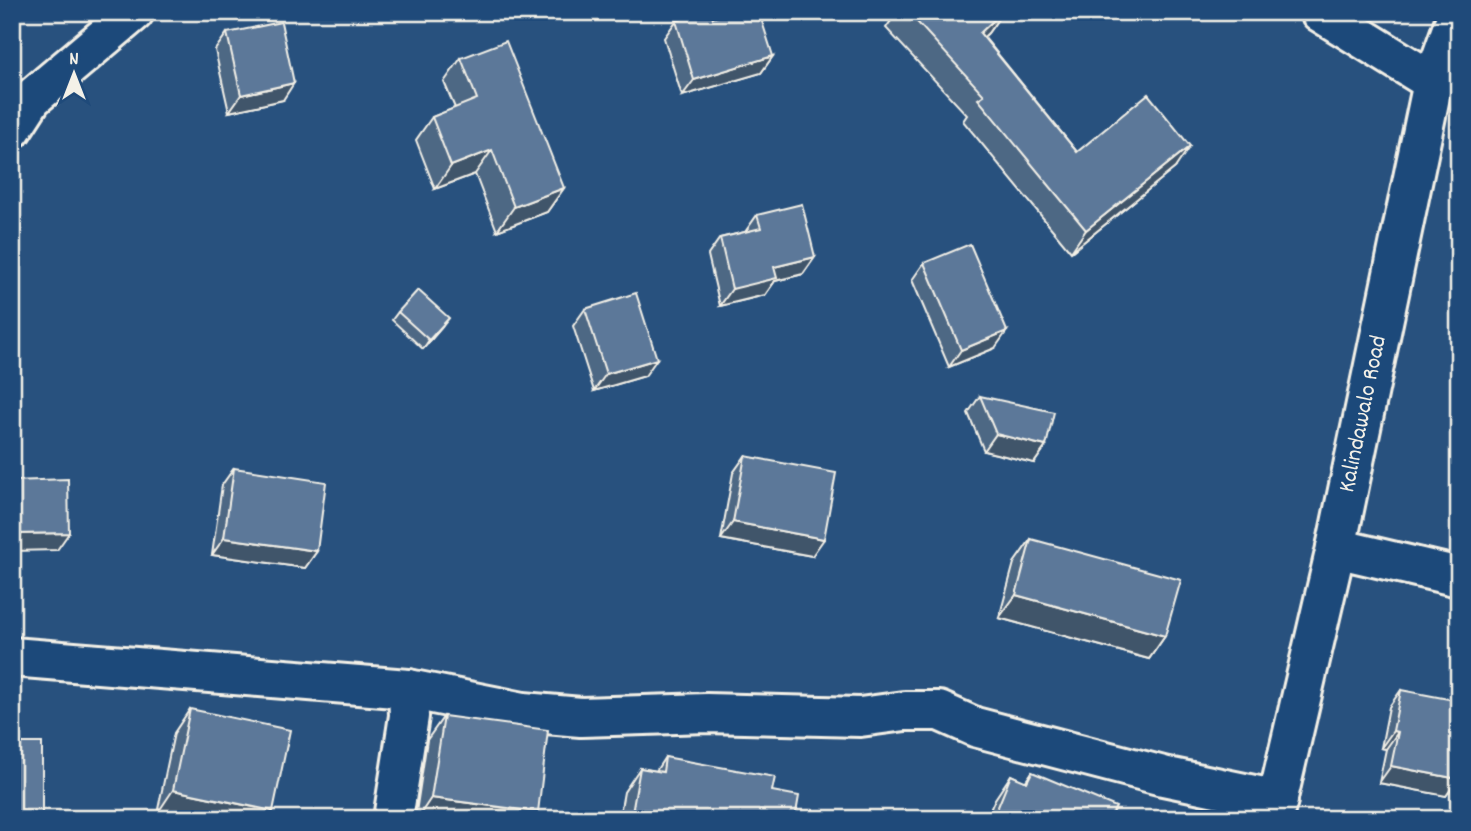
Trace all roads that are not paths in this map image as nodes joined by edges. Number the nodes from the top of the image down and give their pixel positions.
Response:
1 (134, 12) edge
2 (1320, 12) edge
3 (1458, 12) edge
4 (1433, 82) junction
5 (12, 129) edge
6 (1336, 548) junction
7 (1459, 577) edge
8 (12, 657) edge
9 (408, 689) junction
10 (1276, 809) edge
11 (393, 819) edge

1 - 5 street
2 - 4 street
3 - 4 street, Kalindawalo Road
4 - 6 street, Kalindawalo Road
6 - 7 street
6 - 10 street, Kalindawalo Road
8 - 9 street
9 - 10 street
9 - 11 street

